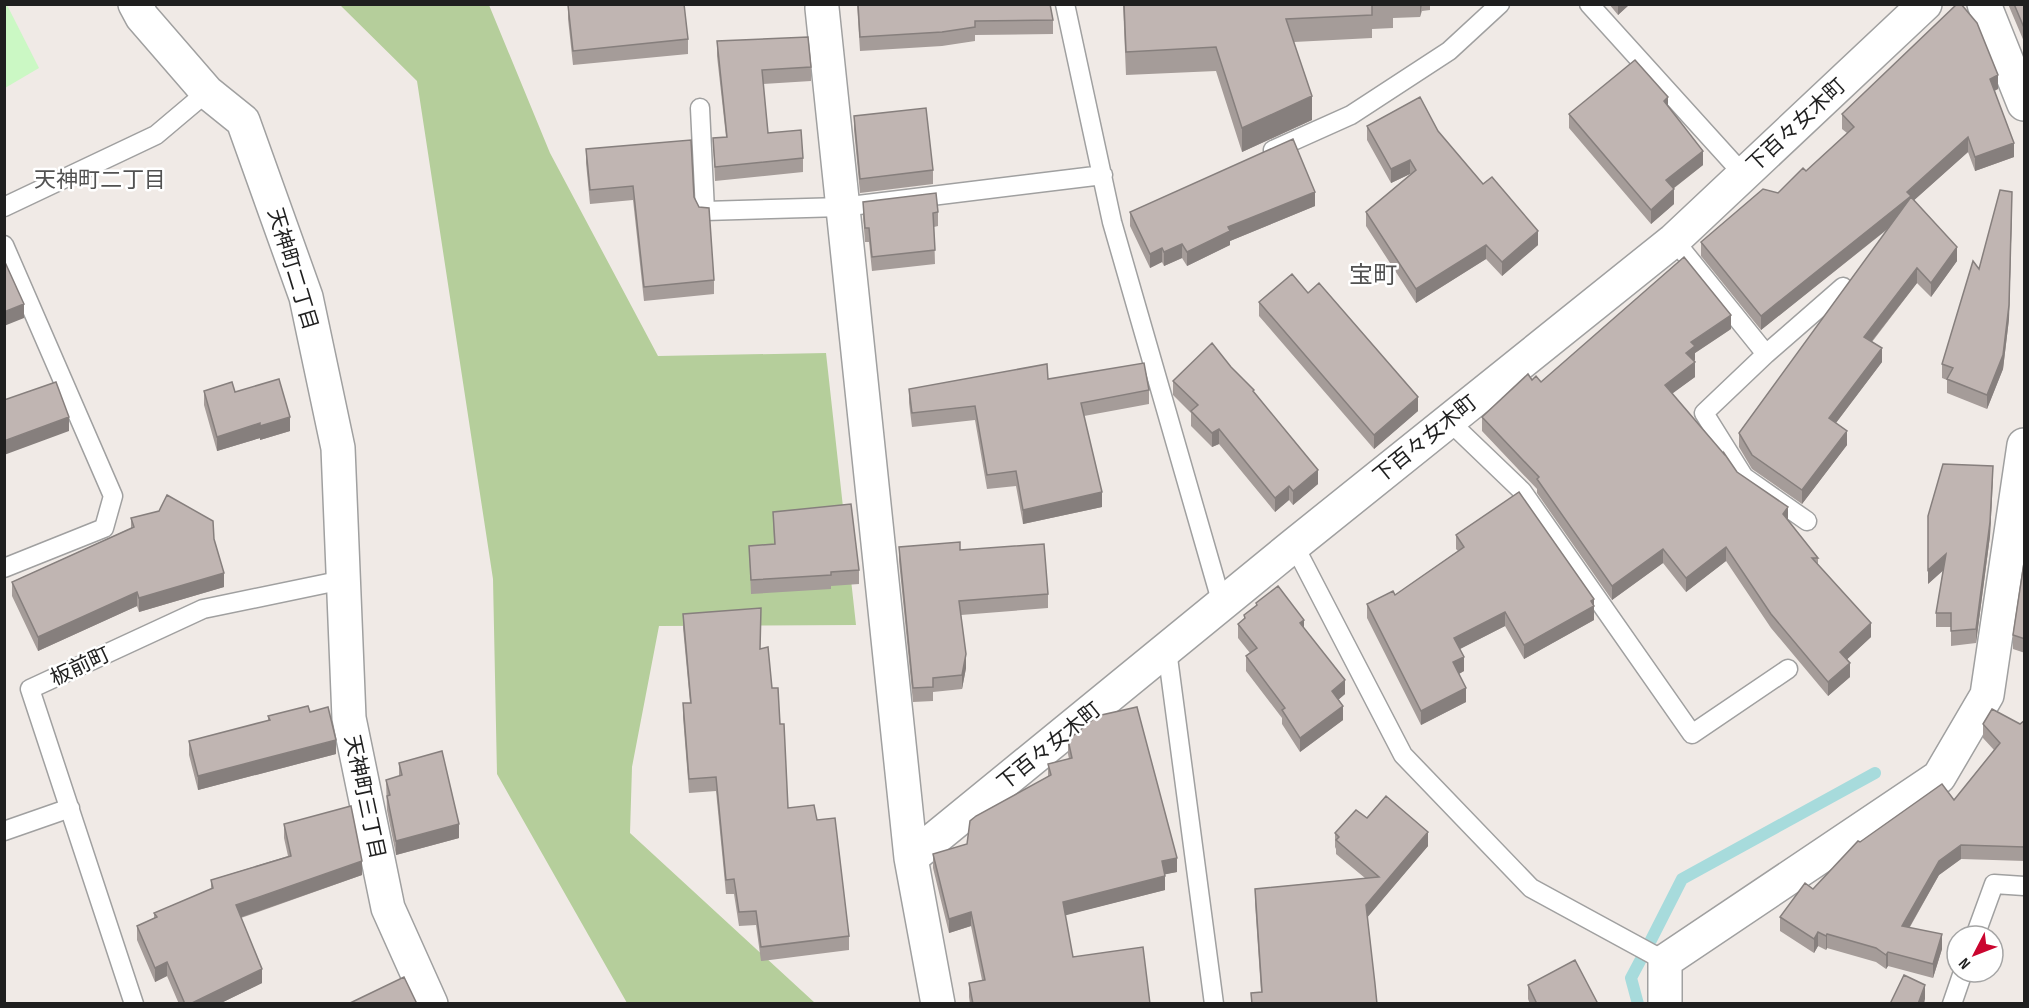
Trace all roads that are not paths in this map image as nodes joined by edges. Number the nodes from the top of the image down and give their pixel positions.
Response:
1 (135, 4) edge
2 (1065, 4) edge
3 (1500, 4) edge
4 (1589, 4) edge
5 (1925, 4) edge
6 (1984, 4) edge
7 (822, 8) dead end
8 (207, 92) junction
9 (2025, 105) edge
10 (700, 108) dead end
11 (1253, 159) edge
12 (1743, 174) junction
13 (1103, 176) junction
14 (4, 207) edge
15 (842, 207) junction
16 (1674, 240) junction
17 (4, 245) edge
18 (1843, 287) edge
19 (1766, 354) junction
20 (1449, 421) junction
21 (2025, 445) edge
22 (1807, 521) dead end
23 (1294, 545) junction
24 (4, 568) edge
25 (343, 580) junction
26 (1222, 604) junction
27 (1167, 650) junction
28 (1788, 669) dead end
29 (70, 808) junction
30 (4, 831) edge
31 (911, 858) junction
32 (2025, 886) edge
33 (1979, 924) edge
34 (1665, 961) junction
35 (1959, 984) edge
36 (134, 1004) edge
37 (431, 1004) edge
38 (938, 1004) edge
39 (1214, 1004) edge
40 (1665, 1004) edge
41 (1952, 1004) edge

1 - 8 street, 天神町二丁目
2 - 13 lane
3 - 11 lane
4 - 12 lane
5 - 12 street, 下百々女木町
6 - 9 street
7 - 15 street
8 - 14 lane
8 - 25 street, 天神町二丁目
10 - 15 lane
12 - 16 street, 下百々女木町
13 - 15 lane
13 - 26 lane
15 - 31 street
16 - 19 lane
16 - 20 street, 下百々女木町
17 - 24 lane
18 - 19 lane
19 - 22 lane
20 - 23 street, 下百々女木町
20 - 28 lane
21 - 34 street
23 - 26 street, 下百々女木町
23 - 34 lane
25 - 29 lane, 板前町
25 - 37 street, 天神町三丁目
26 - 27 street, 下百々女木町
27 - 31 street, 下百々女木町
27 - 39 lane
29 - 30 lane
29 - 36 lane, 板前町
31 - 38 street
32 - 33 lane
34 - 40 street
35 - 41 lane

